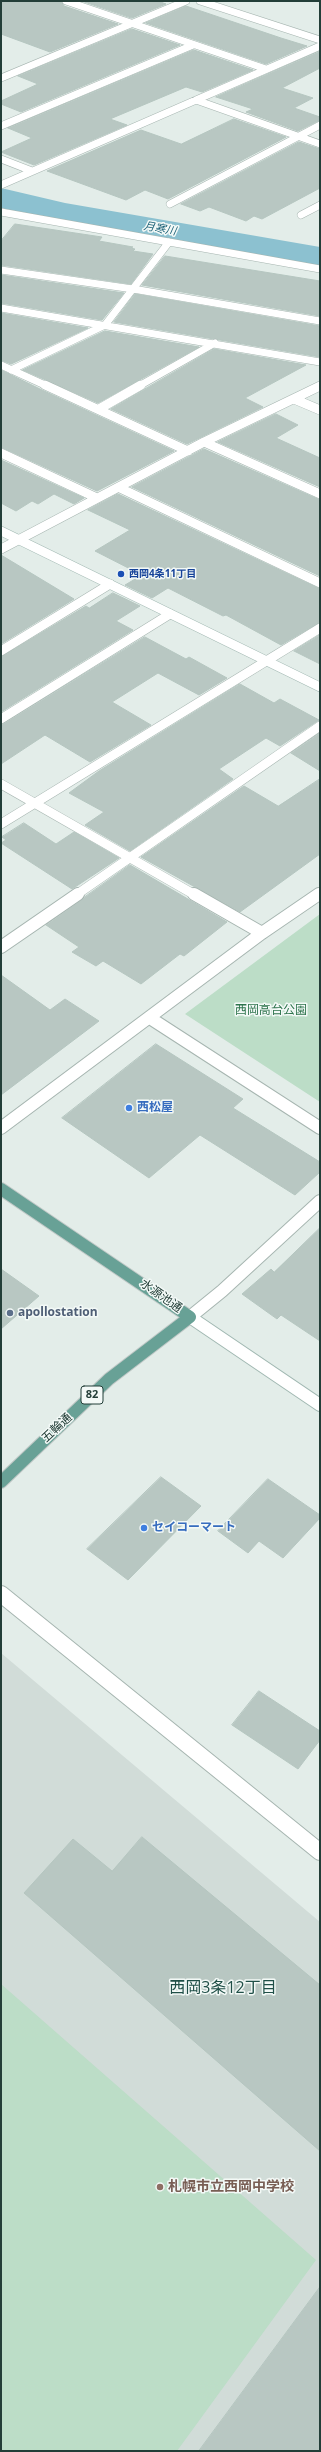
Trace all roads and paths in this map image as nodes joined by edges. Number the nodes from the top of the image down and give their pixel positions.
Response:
1 (66, 1) edge
2 (186, 1) edge
3 (200, 1) edge
4 (134, 24) junction
5 (320, 40) edge
6 (193, 45) junction
7 (320, 46) edge
8 (266, 69) junction
9 (1, 78) edge
10 (196, 100) junction
11 (320, 125) edge
12 (1, 126) edge
13 (299, 137) junction
14 (320, 144) edge
15 (1, 159) edge
16 (32, 171) junction
17 (1, 186) edge
18 (170, 204) dead end
19 (320, 205) edge
20 (1, 212) edge
21 (301, 215) dead end
22 (169, 242) junction
23 (320, 269) edge
24 (1, 270) edge
25 (133, 289) junction
26 (1, 308) edge
27 (320, 320) edge
28 (105, 325) junction
29 (215, 343) junction
30 (320, 362) edge
31 (1, 365) edge
32 (11, 370) junction
33 (320, 386) edge
34 (294, 399) junction
35 (99, 409) junction
36 (320, 410) edge
37 (204, 442) junction
38 (188, 451) junction
39 (1, 452) edge
40 (120, 488) junction
41 (320, 494) edge
42 (97, 498) junction
43 (1, 531) edge
44 (18, 539) junction
45 (1, 549) edge
46 (320, 583) edge
47 (110, 584) junction
48 (170, 614) junction
49 (320, 628) edge
50 (1, 651) edge
51 (266, 659) junction
52 (320, 687) edge
53 (1, 719) edge
54 (320, 726) edge
55 (1, 784) edge
56 (34, 803) junction
57 (1, 824) edge
58 (130, 858) junction
59 (320, 893) edge
60 (262, 933) junction
61 (1, 947) edge
62 (150, 1018) junction
63 (1, 1128) edge
64 (320, 1128) edge
65 (1, 1189) edge
66 (320, 1202) edge
67 (190, 1317) junction
68 (320, 1405) edge
69 (1, 1482) edge
70 (1, 1594) edge
71 (320, 1852) edge

1 - 4 street
2 - 4 street
3 - 5 street
4 - 6 street
4 - 9 street
6 - 8 street
6 - 12 street
7 - 8 street
8 - 10 street
10 - 13 street
10 - 16 street
11 - 13 street
13 - 14 street
13 - 18 street
15 - 16 street
16 - 17 street
19 - 21 street
20 - 22 street
22 - 23 street
22 - 25 street
24 - 25 street
25 - 27 street
25 - 28 street
26 - 28 street
28 - 29 street
28 - 32 street
29 - 30 street
29 - 35 street
31 - 32 street
32 - 35 street
33 - 34 street
34 - 36 street
34 - 37 street
35 - 38 street
37 - 38 street
37 - 41 street
38 - 40 street
39 - 42 street
40 - 42 street
40 - 46 street
42 - 44 street
43 - 44 street
44 - 45 street
44 - 47 street
47 - 48 street
47 - 50 street
48 - 51 street
48 - 53 street
49 - 51 street
51 - 52 street
51 - 56 street
54 - 58 street
55 - 56 street
56 - 57 street
56 - 58 street
58 - 60 street
58 - 61 street
59 - 60 street
60 - 62 street
62 - 63 street
62 - 64 street
65 - 67 main road, 水源池通
66 - 67 street
67 - 68 street, 水源池通
67 - 69 main road, 五輪通 / 82
70 - 71 street

